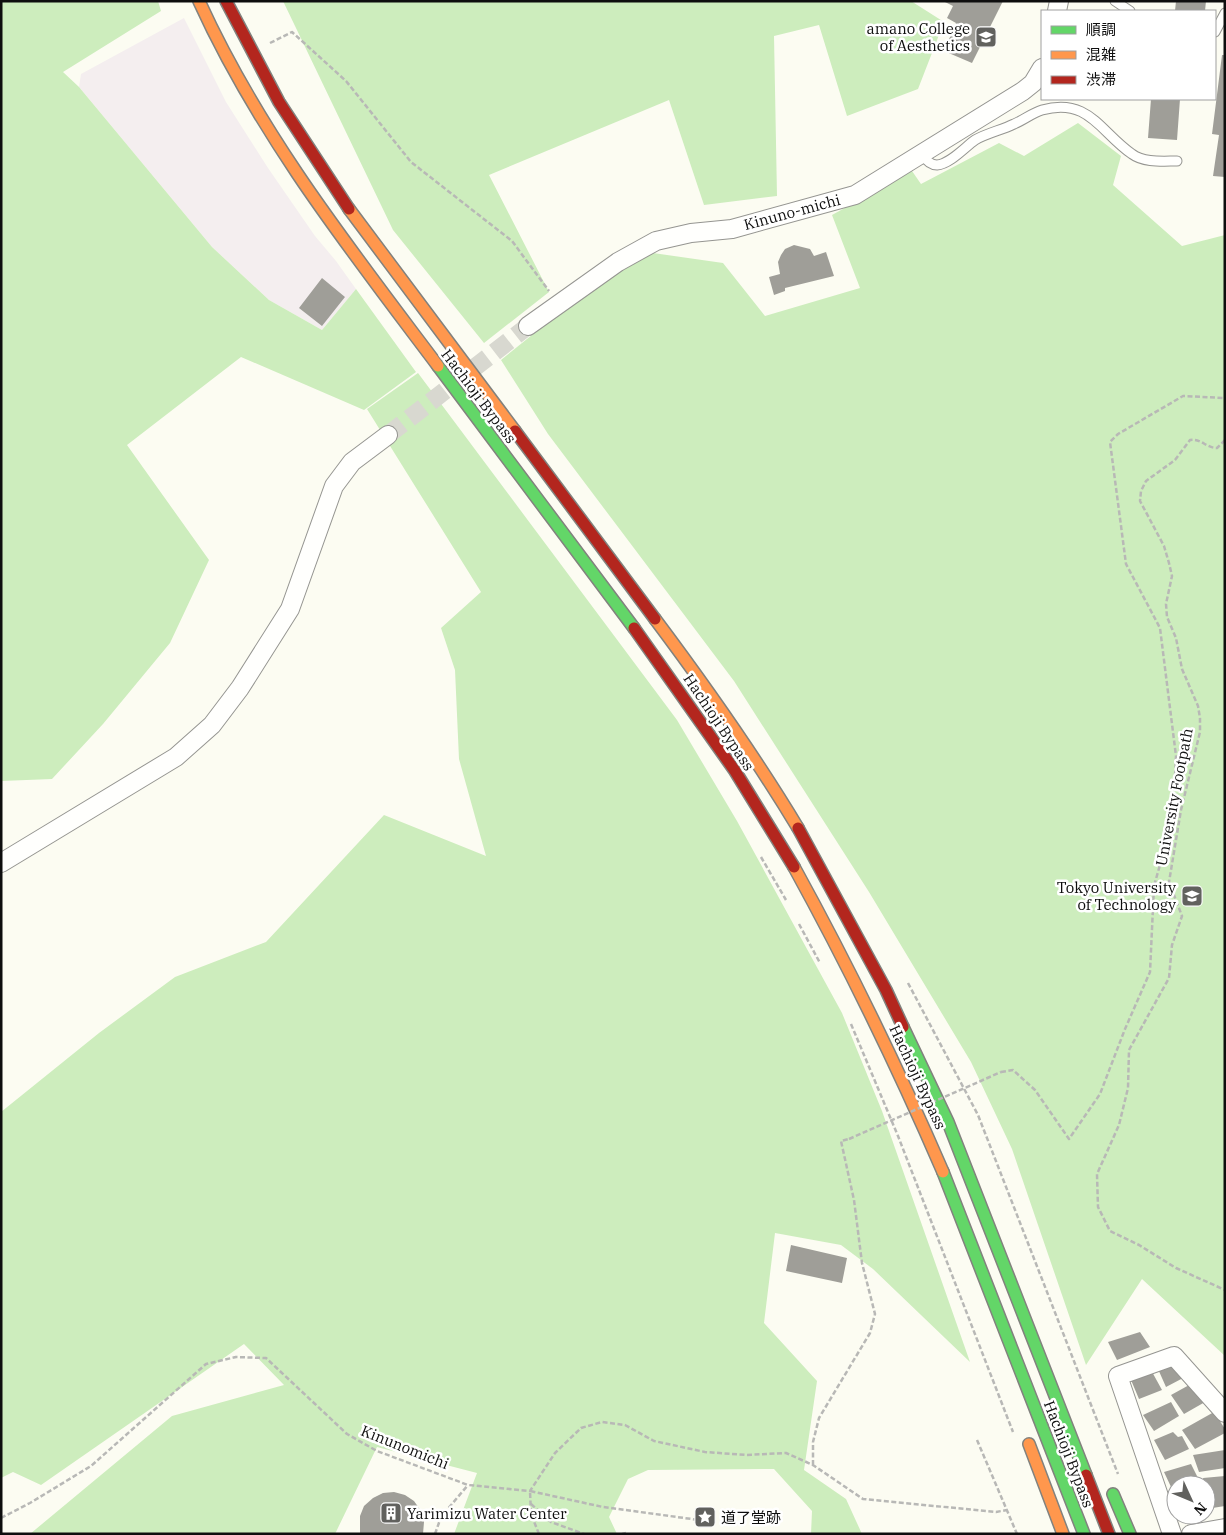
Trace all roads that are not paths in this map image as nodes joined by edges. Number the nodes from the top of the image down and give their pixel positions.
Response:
1 (199, 1) edge
2 (226, 1) edge
3 (1115, 1) edge
4 (1128, 10) edge
5 (1225, 13) edge
6 (1216, 30) edge
7 (1041, 70) edge
8 (922, 154) junction
9 (1177, 161) dead end
10 (528, 326) tunnel mouth
11 (388, 435) tunnel mouth
12 (1, 863) edge
13 (817, 908) junction
14 (886, 990) junction
15 (874, 1050) dead end
16 (935, 1067) dead end
17 (1225, 1413) edge
18 (1026, 1436) dead end
19 (1108, 1482) dead end
20 (1225, 1528) edge
21 (1063, 1534) edge
22 (1084, 1534) edge
23 (1109, 1534) edge
24 (1130, 1534) edge
25 (1172, 1534) edge
26 (1192, 1534) edge

1 - 13 highway, Hachioji Bypass
2 - 14 highway, Hachioji Bypass
3 - 4 lane
5 - 6 lane
7 - 8 street, Kinuno-michi
8 - 9 lane
8 - 10 street, Kinuno-michi
11 - 12 street
13 - 15 highway
13 - 22 highway, Hachioji Bypass
14 - 16 highway
14 - 23 highway, Hachioji Bypass
17 - 25 street
18 - 21 highway
19 - 24 highway
20 - 26 street

